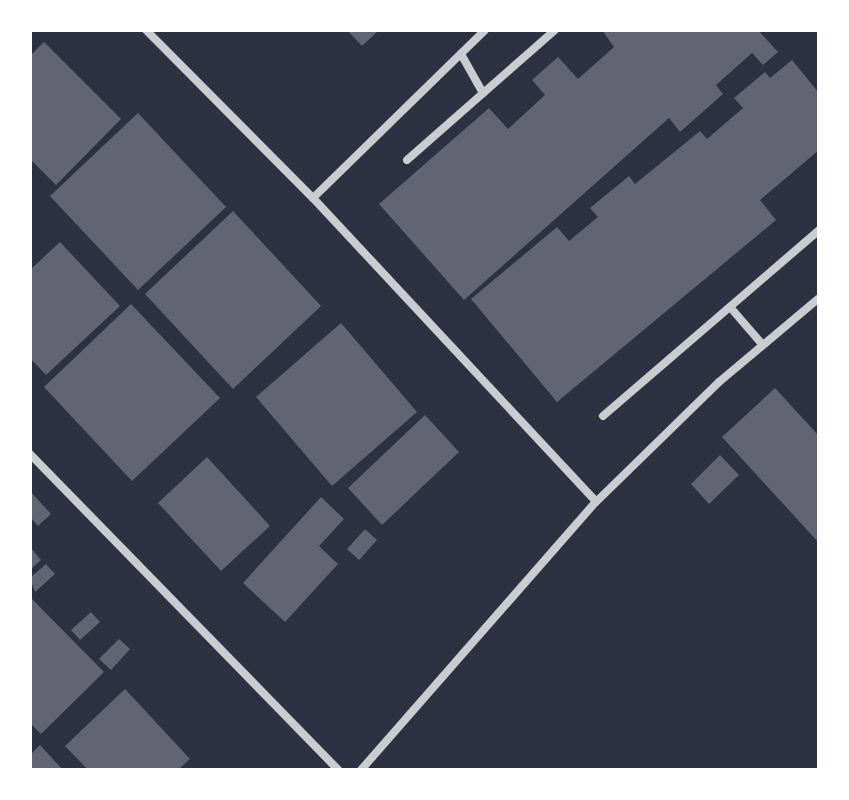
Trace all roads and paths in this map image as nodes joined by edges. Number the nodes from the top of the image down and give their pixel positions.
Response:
1 (146, 30) edge
2 (485, 30) edge
3 (555, 30) edge
4 (461, 54) junction
5 (483, 93) junction
6 (407, 160) dead end
7 (313, 198) junction
8 (819, 230) edge
9 (819, 298) edge
10 (730, 307) junction
11 (762, 344) junction
12 (603, 416) dead end
13 (30, 454) edge
14 (596, 502) junction
15 (338, 770) edge
16 (361, 770) edge

1 - 7 street
2 - 4 street
3 - 5 street
4 - 5 street
4 - 7 street
5 - 6 street
7 - 14 street
8 - 10 street
9 - 11 street
10 - 11 street
10 - 12 street
11 - 14 street
13 - 15 street
14 - 16 street

